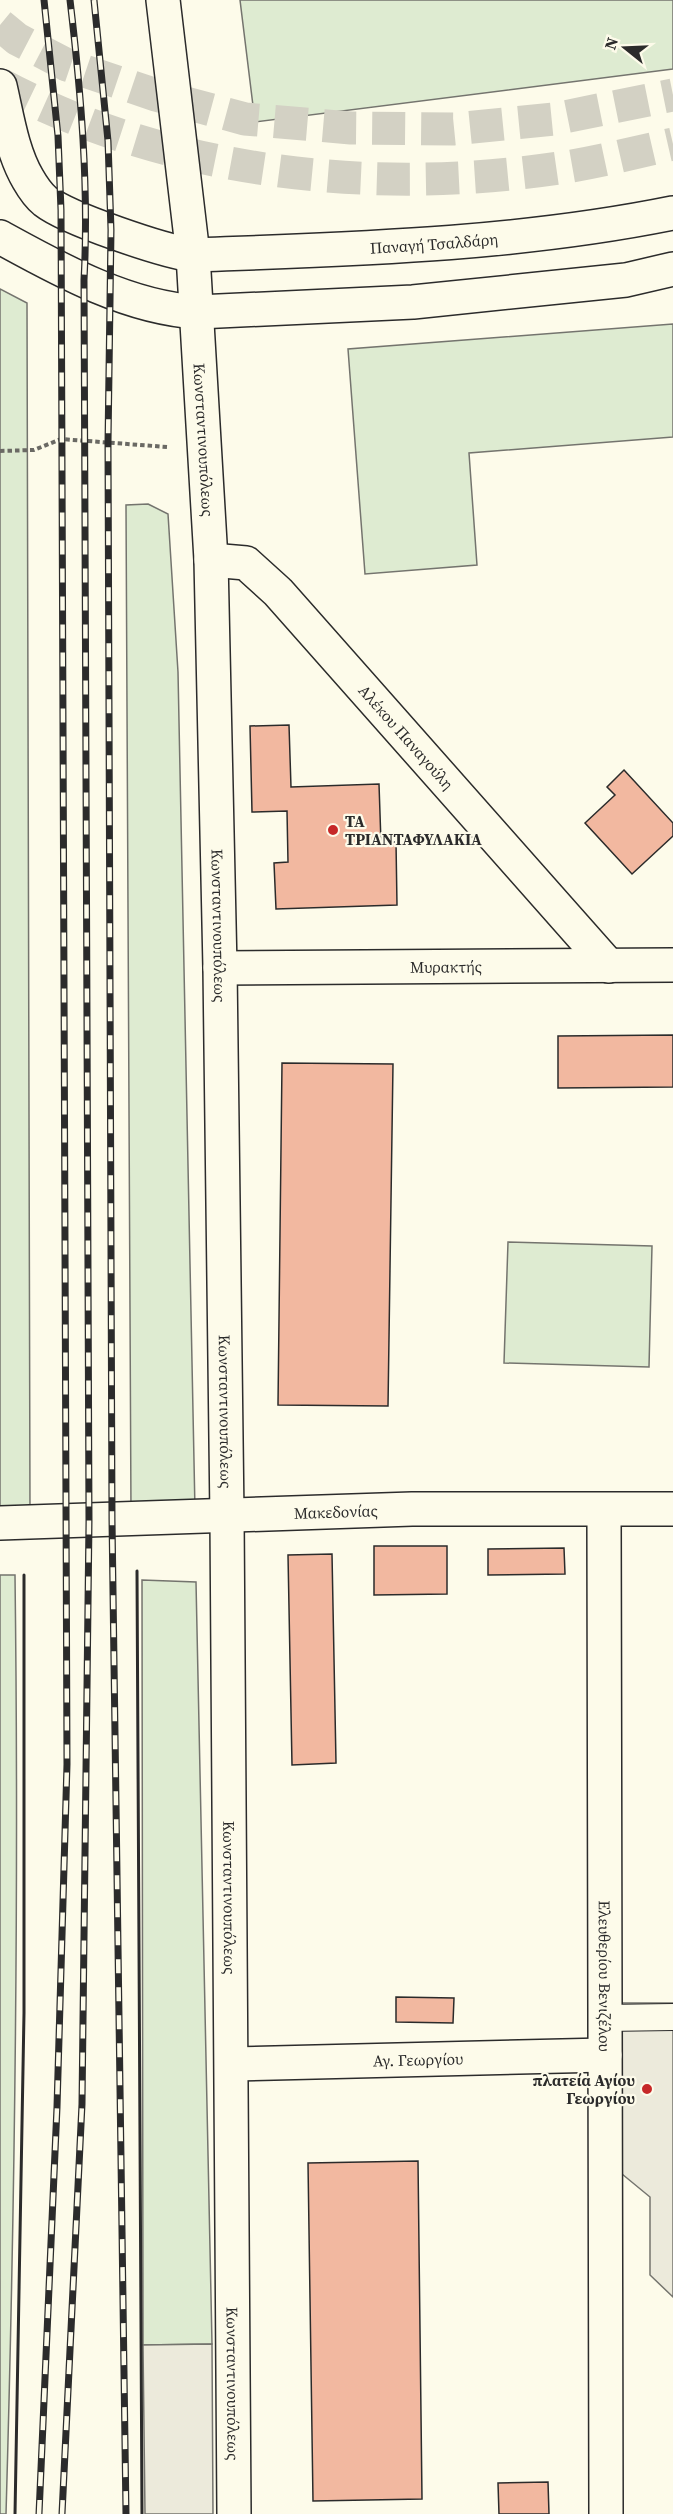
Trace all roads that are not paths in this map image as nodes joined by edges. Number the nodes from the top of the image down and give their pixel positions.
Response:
1 (163, 0) edge
2 (0, 86) edge
3 (673, 213) edge
4 (0, 237) edge
5 (193, 255) junction
6 (673, 269) edge
7 (198, 312) junction
8 (211, 560) junction
9 (673, 965) edge
10 (609, 966) junction
11 (220, 968) junction
12 (673, 1509) edge
13 (604, 1510) junction
14 (227, 1517) junction
15 (0, 1523) edge
16 (673, 2017) edge
17 (605, 2018) junction
18 (605, 2055) junction
19 (232, 2064) junction
20 (234, 2514) edge
21 (606, 2514) edge

1 - 5 street, Κωνσταντινουπόλεως
2 - 5 street, Παναγή Τσαλδάρη
3 - 5 street, Παναγή Τσαλδάρη
4 - 7 street
5 - 7 street, Κωνσταντινουπόλεως
6 - 7 street
7 - 8 street, Κωνσταντινουπόλεως
8 - 10 street, Αλέκου Παναγούλη
8 - 11 street, Κωνσταντινουπόλεως
9 - 10 street, Μυρακτής
10 - 11 street, Μυρακτής
11 - 14 street, Κωνσταντινουπόλεως
12 - 13 street, Μακεδονίας
13 - 14 street, Μακεδονίας
13 - 17 street, Ελευθερίου Βενιζέλου
14 - 15 street, Μακεδονίας
14 - 19 street, Κωνσταντινουπόλεως
16 - 17 street
17 - 18 street, Ελευθερίου Βενιζέλου
18 - 19 street, Αγ. Γεωργίου
18 - 21 street, Ελευθερίου Βενιζέλου
19 - 20 street, Κωνσταντινουπόλεως

